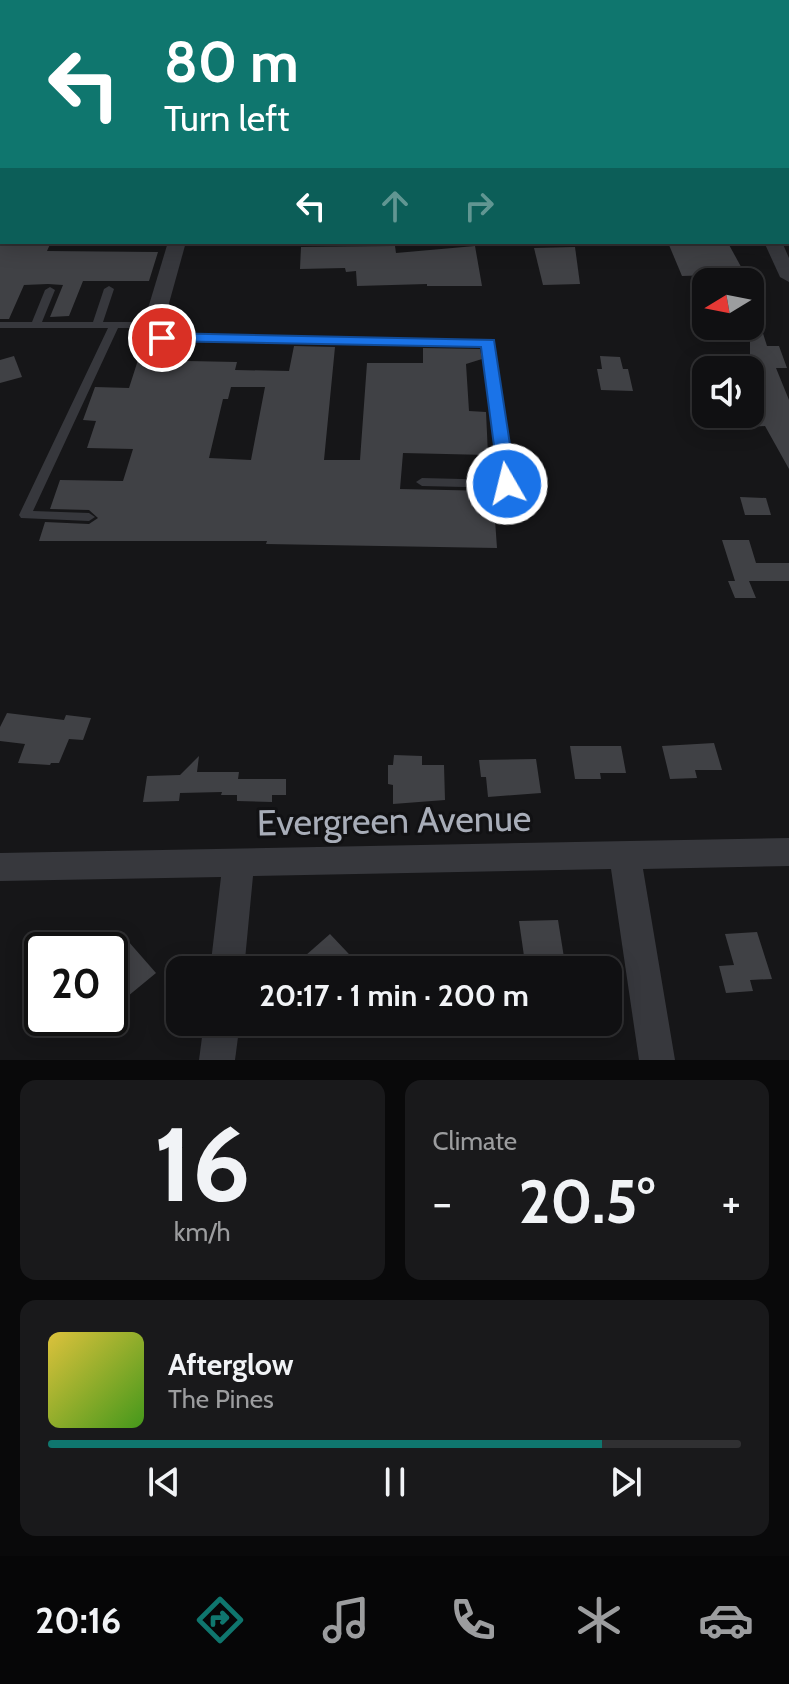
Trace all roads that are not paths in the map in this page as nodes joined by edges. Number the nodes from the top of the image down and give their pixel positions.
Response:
1 (176, 244) edge
2 (774, 244) edge
3 (789, 277) edge
4 (109, 289) dead end
5 (50, 290) dead end
6 (0, 325) edge
7 (36, 325) junction
8 (153, 325) junction
9 (97, 326) junction
10 (114, 326) junction
11 (422, 482) dead end
12 (89, 517) dead end
13 (789, 852) edge
14 (625, 856) junction
15 (239, 862) junction
16 (0, 867) edge
17 (229, 956) edge
18 (220, 1036) edge
19 (217, 1060) edge
20 (657, 1060) edge

1 - 8 street
2 - 3 street
4 - 9 lane
5 - 7 lane
6 - 7 lane
7 - 9 lane
8 - 10 lane
8 - 11 lane
9 - 10 lane
10 - 12 lane
13 - 14 street, Evergreen Avenue
14 - 15 street, Evergreen Avenue
14 - 20 street
15 - 16 street, Evergreen Avenue
15 - 17 street
18 - 19 street

